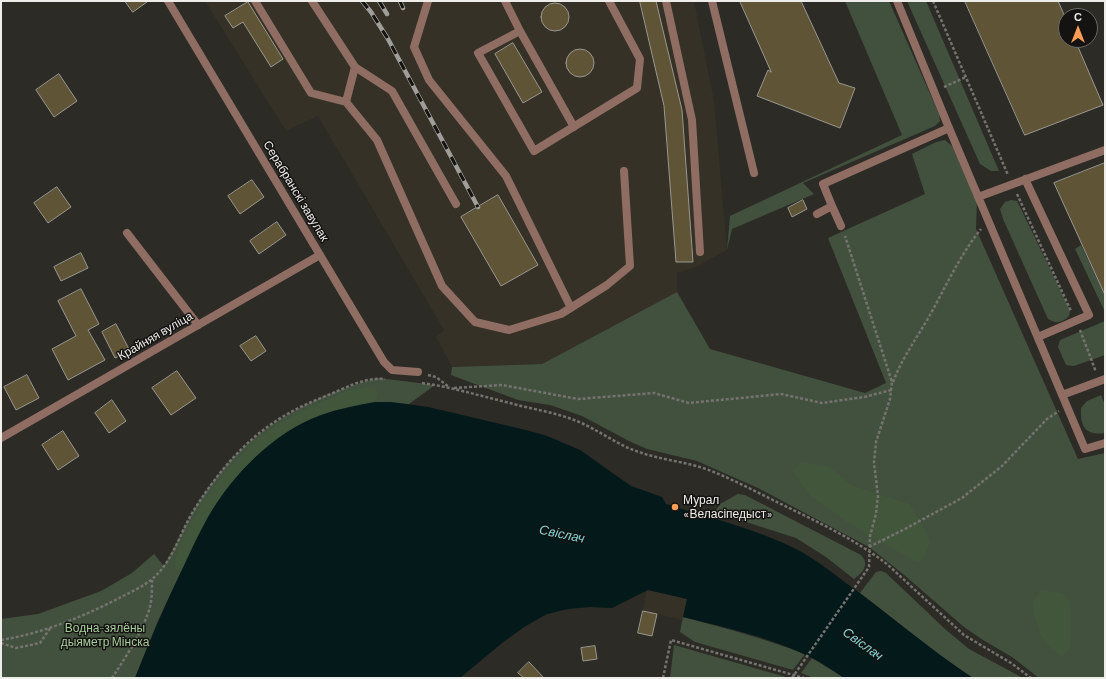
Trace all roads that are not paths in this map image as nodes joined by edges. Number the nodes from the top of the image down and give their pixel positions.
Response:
1 (168, 1) edge
2 (255, 1) edge
3 (312, 1) edge
4 (428, 1) edge
5 (505, 1) edge
6 (609, 1) edge
7 (666, 1) edge
8 (712, 1) edge
9 (897, 1) edge
10 (520, 30) junction
11 (355, 67) junction
12 (346, 102) junction
13 (574, 126) junction
14 (949, 128) junction
15 (1105, 150) edge
16 (624, 171) dead end
17 (754, 173) dead end
18 (1025, 179) junction
19 (978, 197) junction
20 (456, 204) dead end
21 (832, 206) junction
22 (817, 214) dead end
23 (842, 226) road end
24 (127, 233) dead end
25 (700, 252) dead end
26 (320, 255) junction
27 (571, 308) junction
28 (198, 325) junction
29 (1038, 337) junction
30 (418, 372) road end
31 (1102, 380) edge
32 (1062, 395) junction
33 (1, 438) edge
34 (1105, 443) edge

1 - 26 street, Серабранскі завулак
2 - 12 street
3 - 11 street
4 - 27 street
5 - 10 street
6 - 13 street
7 - 25 street
8 - 17 street
9 - 14 street
10 - 13 street
10 - 13 street
11 - 12 street
11 - 20 street
12 - 27 street
14 - 19 street
14 - 21 street
15 - 18 street
16 - 27 street
18 - 19 street
18 - 29 street
19 - 29 street
21 - 22 street
21 - 23 street
24 - 28 street
26 - 28 street, Крайняя вуліца
26 - 30 street, Серабранскі завулак
28 - 33 street, Крайняя вуліца
29 - 32 street
31 - 32 street
32 - 34 street

